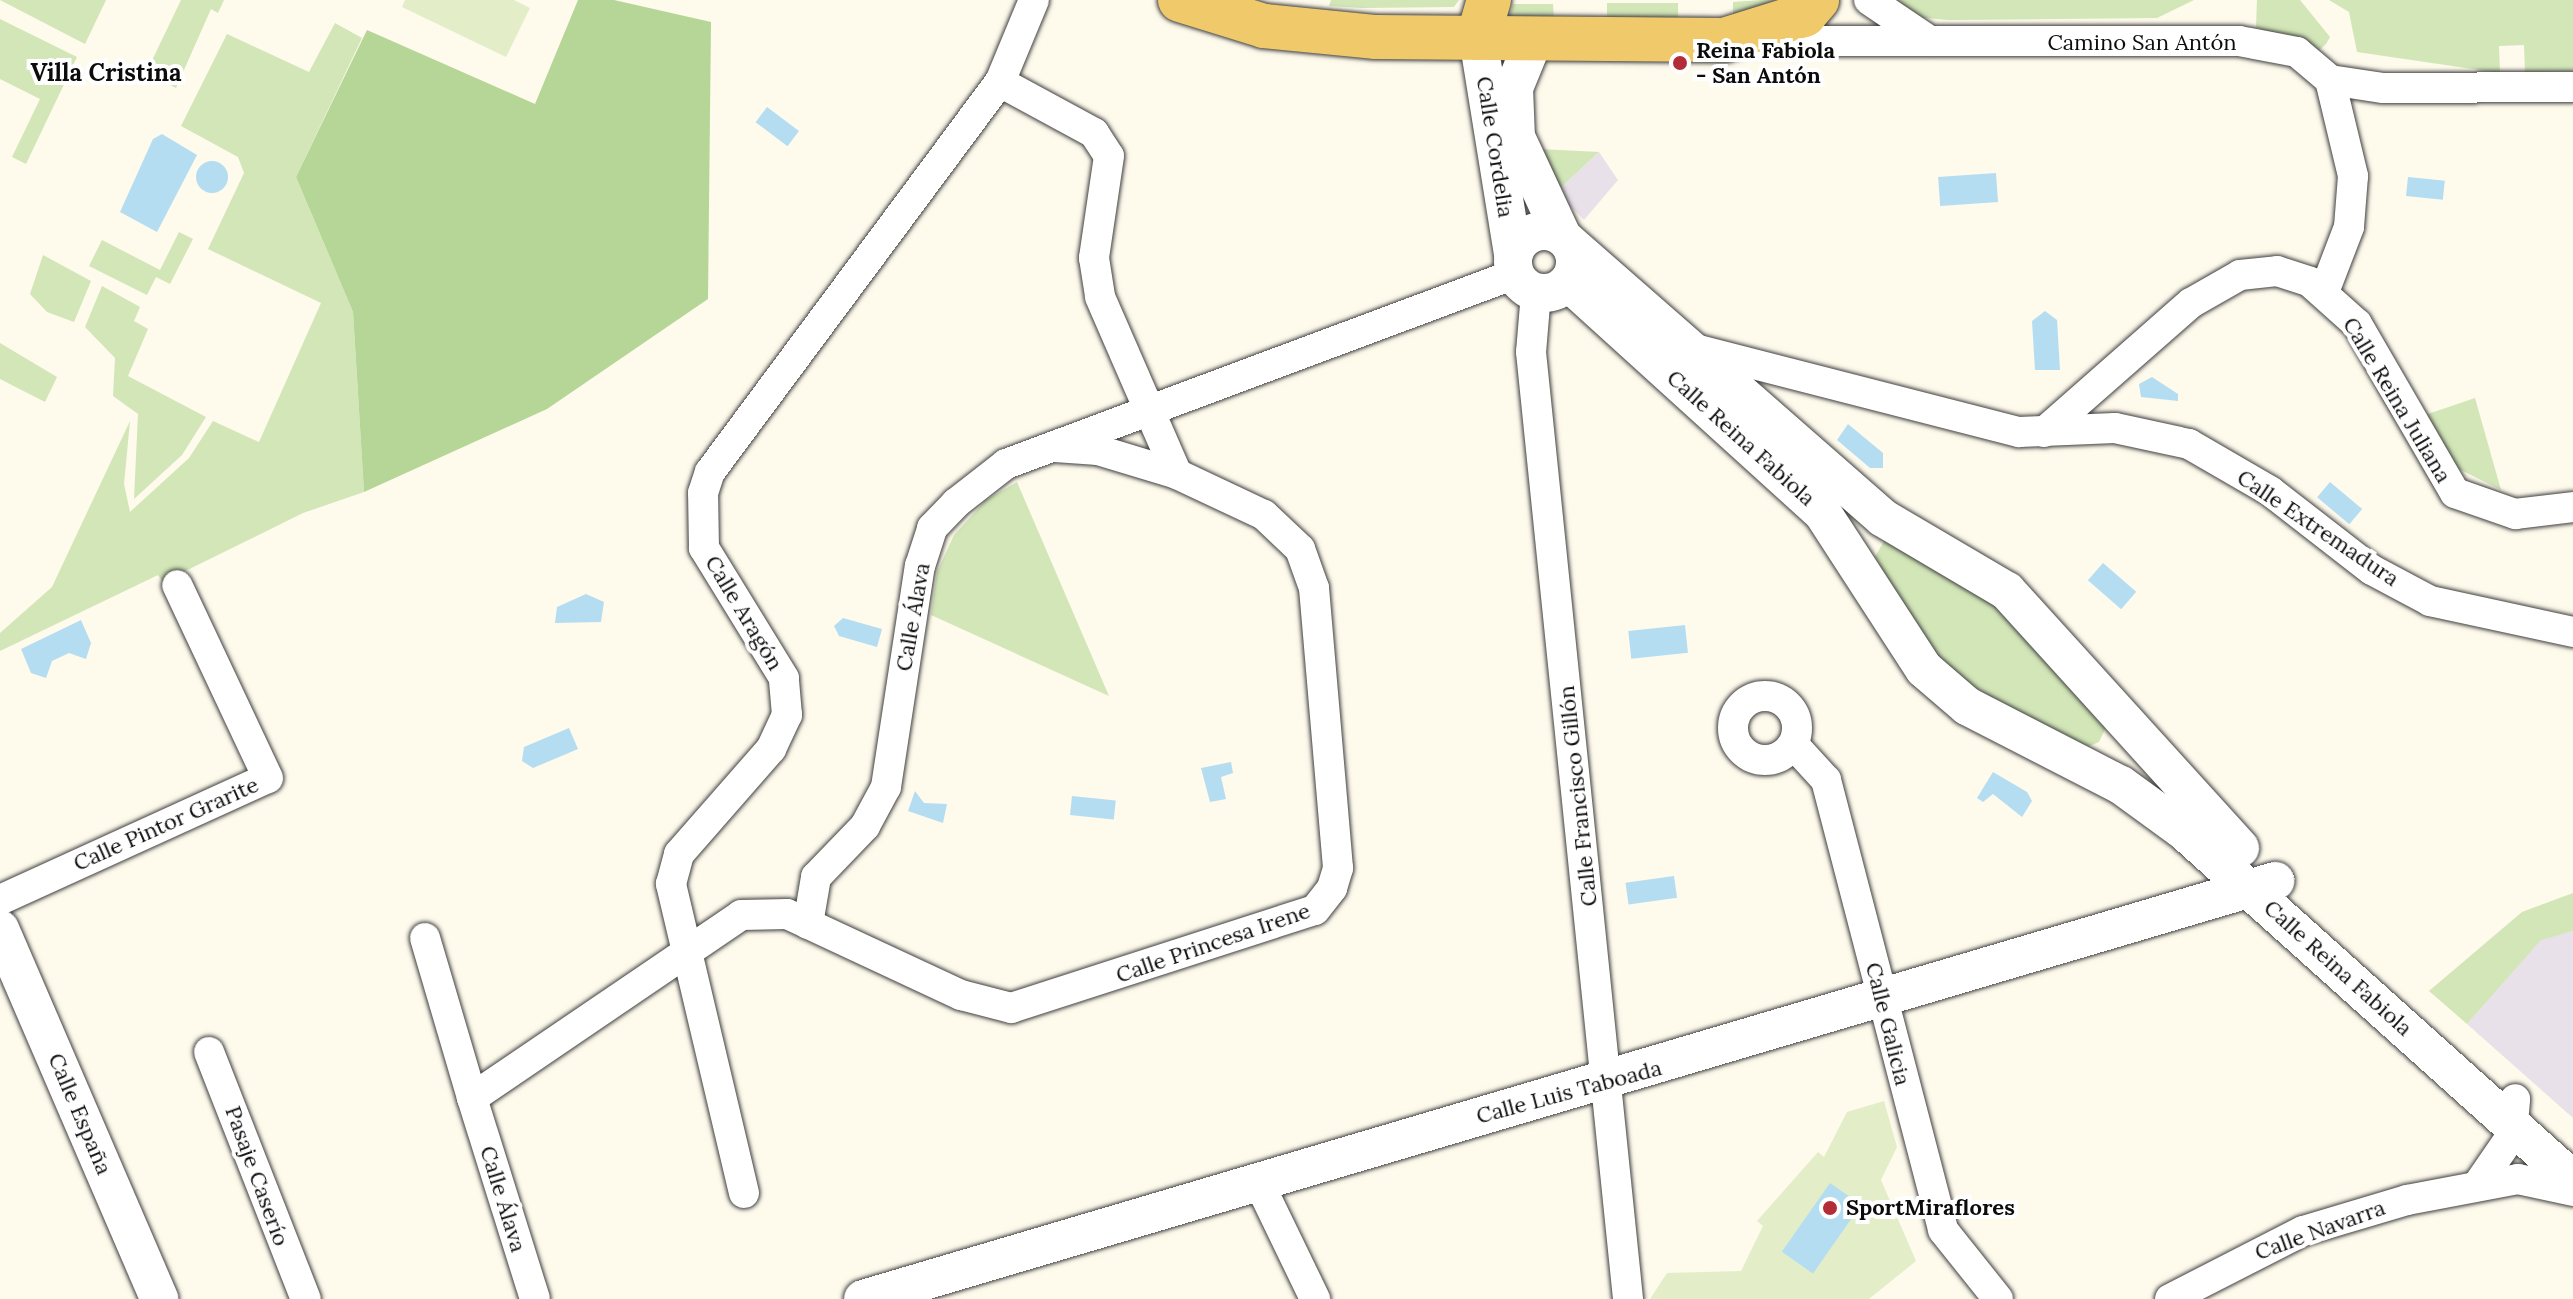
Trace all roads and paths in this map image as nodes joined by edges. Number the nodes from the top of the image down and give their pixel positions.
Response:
1 (1034, 0) edge
2 (1180, 0) edge
3 (1817, 0) edge
4 (1869, 0) edge
5 (1483, 19) edge
6 (1534, 39) junction
7 (1724, 40) junction
8 (1943, 45) junction
9 (2330, 80) junction
10 (1000, 82) junction
11 (2573, 87) edge
12 (1566, 240) junction
13 (1533, 276) junction
14 (2324, 292) junction
15 (1621, 330) junction
16 (1690, 348) junction
17 (1147, 412) junction
18 (2044, 432) junction
19 (1055, 447) junction
20 (1177, 474) junction
21 (2573, 507) edge
22 (1883, 518) junction
23 (1851, 554) junction
24 (177, 585) dead end
25 (2573, 632) edge
26 (2119, 721) junction
27 (1793, 744) dead end
28 (2092, 770) junction
29 (2262, 885) junction
30 (0, 900) edge
31 (808, 924) junction
32 (0, 929) edge
33 (425, 938) dead end
34 (684, 958) junction
35 (1880, 997) junction
36 (209, 1052) dead end
37 (1607, 1081) junction
38 (472, 1098) junction
39 (2515, 1113) junction
40 (2573, 1151) edge
41 (2573, 1180) edge
42 (1259, 1183) junction
43 (2479, 1183) junction
44 (2573, 1191) edge
45 (744, 1193) dead end
46 (154, 1298) edge
47 (306, 1299) edge
48 (535, 1299) edge
49 (863, 1299) edge
50 (1315, 1299) edge
51 (1628, 1299) edge
52 (1998, 1299) edge
53 (2170, 1299) edge

1 - 10 street
2 - 5 main road, Camino San Antón
3 - 7 main road, Camino San Antón
4 - 8 street, Camino San Antón
5 - 6 main road, Camino San Antón
5 - 13 street, Calle Cordelia
6 - 7 main road, Camino San Antón
6 - 12 street, Calle Cordelia
7 - 8 street, Camino San Antón
8 - 9 street, Camino San Antón
9 - 11 street
9 - 14 street
10 - 17 street
10 - 34 street, Calle Aragón
12 - 13 street
12 - 13 street
12 - 16 street, Calle Reina Fabiola
13 - 15 street, Calle Reina Fabiola
13 - 17 street, Calle Álava
13 - 37 street, Calle Francisco Gillón
14 - 18 street, Calle Reina Juliana
14 - 21 street, Calle Reina Juliana
15 - 16 street, Calle Reina Fabiola
15 - 23 street, Calle Reina Fabiola
16 - 18 street, Calle Extremadura
16 - 22 street, Calle Reina Fabiola
17 - 19 street, Calle Álava
17 - 20 street
18 - 25 street, Calle Extremadura
19 - 20 street, Calle Princesa Irene
19 - 31 street, Calle Álava
20 - 31 street, Calle Princesa Irene
22 - 23 street
22 - 26 street, Calle Reina Fabiola
23 - 28 street, Calle Reina Fabiola
24 - 30 street, Calle Pintor Grarite
26 - 28 street
26 - 29 street, Calle Reina Fabiola
27 - 35 street, Calle Galicia
28 - 29 street, Calle Reina Fabiola
29 - 35 street, Calle Luis Taboada
29 - 39 street, Calle Reina Fabiola
31 - 34 street
32 - 46 street, Calle España
33 - 38 street, Calle Álava
34 - 38 street
34 - 45 street, Calle Aragón
35 - 37 street, Calle Luis Taboada
35 - 52 street, Calle Galicia
36 - 47 street, Pasaje Caserío
37 - 42 street, Calle Luis Taboada
37 - 51 street, Calle Francisco Gillón
38 - 48 street, Calle Álava
39 - 40 street, Calle Reina Fabiola
39 - 41 street, Calle Reina Fabiola
39 - 43 street
42 - 49 street, Calle Luis Taboada
42 - 50 street
43 - 44 street, Calle Navarra
43 - 53 street, Calle Navarra

